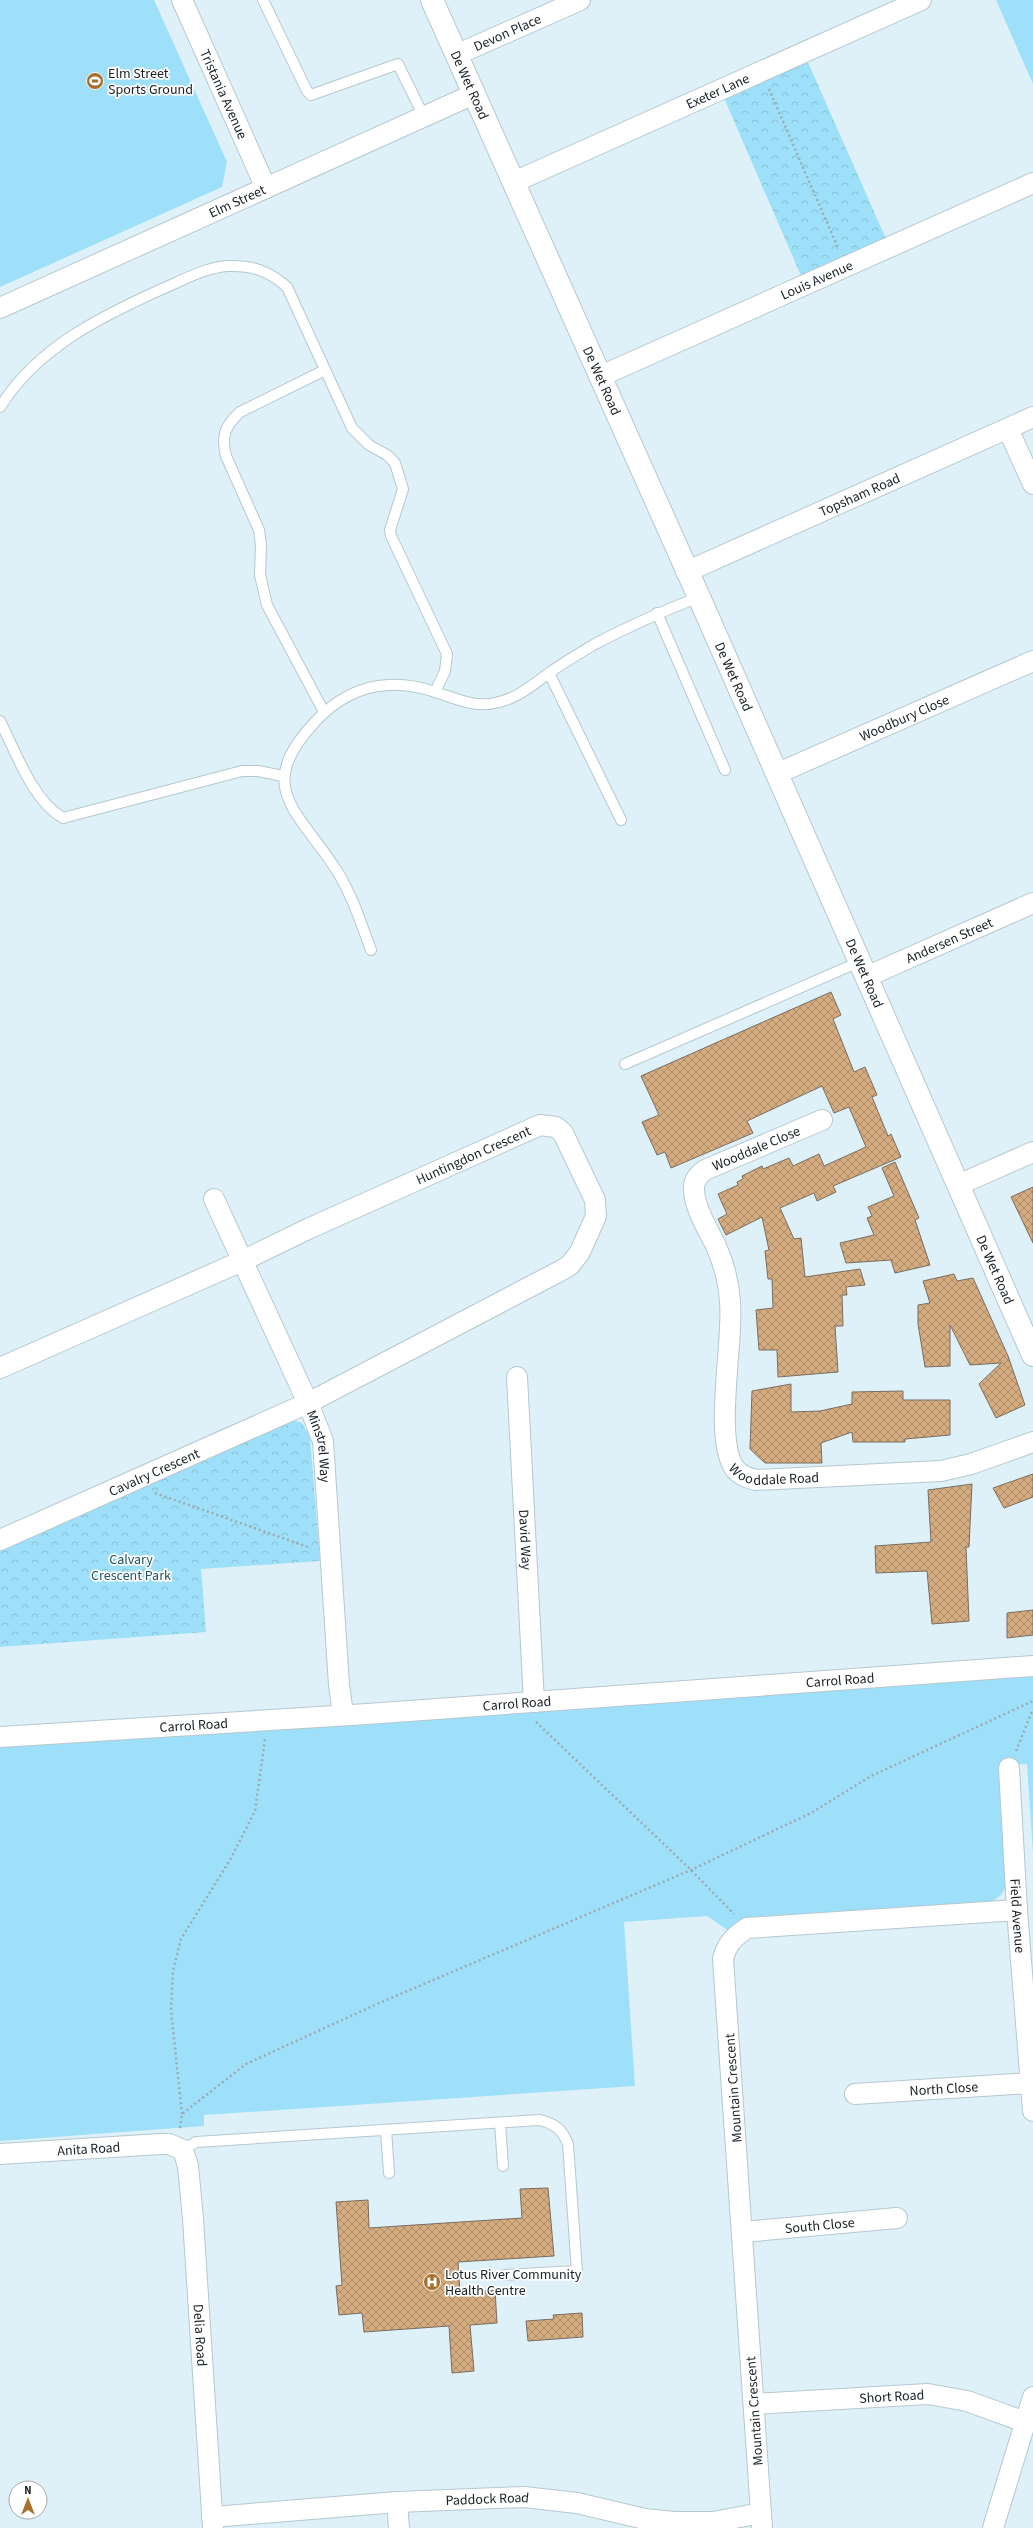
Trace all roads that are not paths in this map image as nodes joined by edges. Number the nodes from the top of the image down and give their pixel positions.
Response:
1 (182, 0) edge
2 (263, 0) edge
3 (432, 0) edge
4 (580, 0) edge
5 (921, 0) edge
6 (456, 55) junction
7 (474, 94) junction
8 (424, 117) junction
9 (514, 182) junction
10 (1033, 183) edge
11 (266, 188) junction
12 (0, 308) edge
13 (325, 370) junction
14 (600, 376) junction
15 (0, 407) edge
16 (1033, 417) edge
17 (1008, 429) junction
18 (1033, 484) edge
19 (686, 572) junction
20 (699, 598) junction
21 (656, 614) junction
22 (1033, 661) edge
23 (549, 673) junction
24 (435, 692) junction
25 (324, 712) junction
26 (0, 722) edge
27 (724, 770) dead end
28 (776, 774) junction
29 (283, 776) junction
30 (620, 820) dead end
31 (1033, 903) edge
32 (371, 950) dead end
33 (863, 970) junction
34 (625, 1064) dead end
35 (822, 1120) dead end
36 (1033, 1152) edge
37 (958, 1185) junction
38 (214, 1199) dead end
39 (717, 1249) joint
40 (242, 1262) junction
41 (1033, 1355) edge
42 (0, 1368) edge
43 (517, 1377) dead end
44 (308, 1403) junction
45 (1033, 1442) edge
46 (0, 1540) edge
47 (1033, 1666) edge
48 (534, 1702) junction
49 (343, 1714) junction
50 (0, 1737) edge
51 (1009, 1768) road end
52 (1017, 1910) junction
53 (1031, 2083) junction
54 (856, 2094) dead end
55 (1033, 2111) edge
56 (500, 2122) junction
57 (386, 2130) junction
58 (180, 2148) junction
59 (0, 2154) edge
60 (503, 2166) dead end
61 (389, 2173) dead end
62 (897, 2218) dead end
63 (743, 2232) junction
64 (505, 2275) dead end
65 (1033, 2397) edge
66 (754, 2404) junction
67 (1025, 2422) junction
68 (397, 2502) junction
69 (761, 2521) edge
70 (212, 2522) edge
71 (399, 2528) edge
72 (993, 2528) edge

1 - 11 street, Tristania Avenue
2 - 8 lane
3 - 6 street, De Wet Road
4 - 6 street, Devon Place
5 - 9 street, Exeter Lane
6 - 7 street, De Wet Road
7 - 8 street, Elm Street
7 - 9 street, De Wet Road
8 - 11 street, Elm Street
9 - 14 street, De Wet Road
10 - 14 street, Louis Avenue
11 - 12 street, Elm Street
13 - 15 lane
13 - 24 lane
13 - 25 lane
14 - 19 street, De Wet Road
16 - 17 street, Topsham Road
17 - 18 street
17 - 19 street, Topsham Road
19 - 20 street, De Wet Road
20 - 21 lane
20 - 28 street, De Wet Road
21 - 23 lane
21 - 27 lane
22 - 28 street, Woodbury Close
23 - 24 lane
23 - 30 lane
24 - 25 lane
25 - 29 lane
26 - 29 lane
28 - 33 street, De Wet Road
29 - 32 lane
31 - 33 street, Andersen Street
33 - 34 lane
33 - 37 street, De Wet Road
35 - 39 street, Wooddale Close
36 - 37 street
37 - 41 street, De Wet Road
38 - 40 street, Minstrel Way
39 - 45 street, Wooddale Road
40 - 42 street
40 - 44 street, Minstrel Way
40 - 44 street, Huntingdon Crescent
43 - 48 street, David Way
44 - 46 street, Cavalry Crescent
44 - 49 street, Minstrel Way
47 - 48 street, Carrol Road
48 - 49 street, Carrol Road
49 - 50 street, Carrol Road
51 - 52 street, Field Avenue
52 - 53 street, Field Avenue
52 - 63 street, Mountain Crescent
53 - 54 street, North Close
53 - 55 street, Field Avenue
56 - 57 lane
56 - 60 lane
56 - 64 lane
57 - 58 lane
57 - 61 lane
58 - 59 street, Anita Road
58 - 70 street, Delia Road
62 - 63 street, South Close
63 - 66 street, Mountain Crescent
65 - 67 street
66 - 67 street, Short Road
66 - 69 street, Mountain Crescent
67 - 72 street
68 - 69 street, Paddock Road
68 - 70 street, Paddock Road
68 - 71 street

